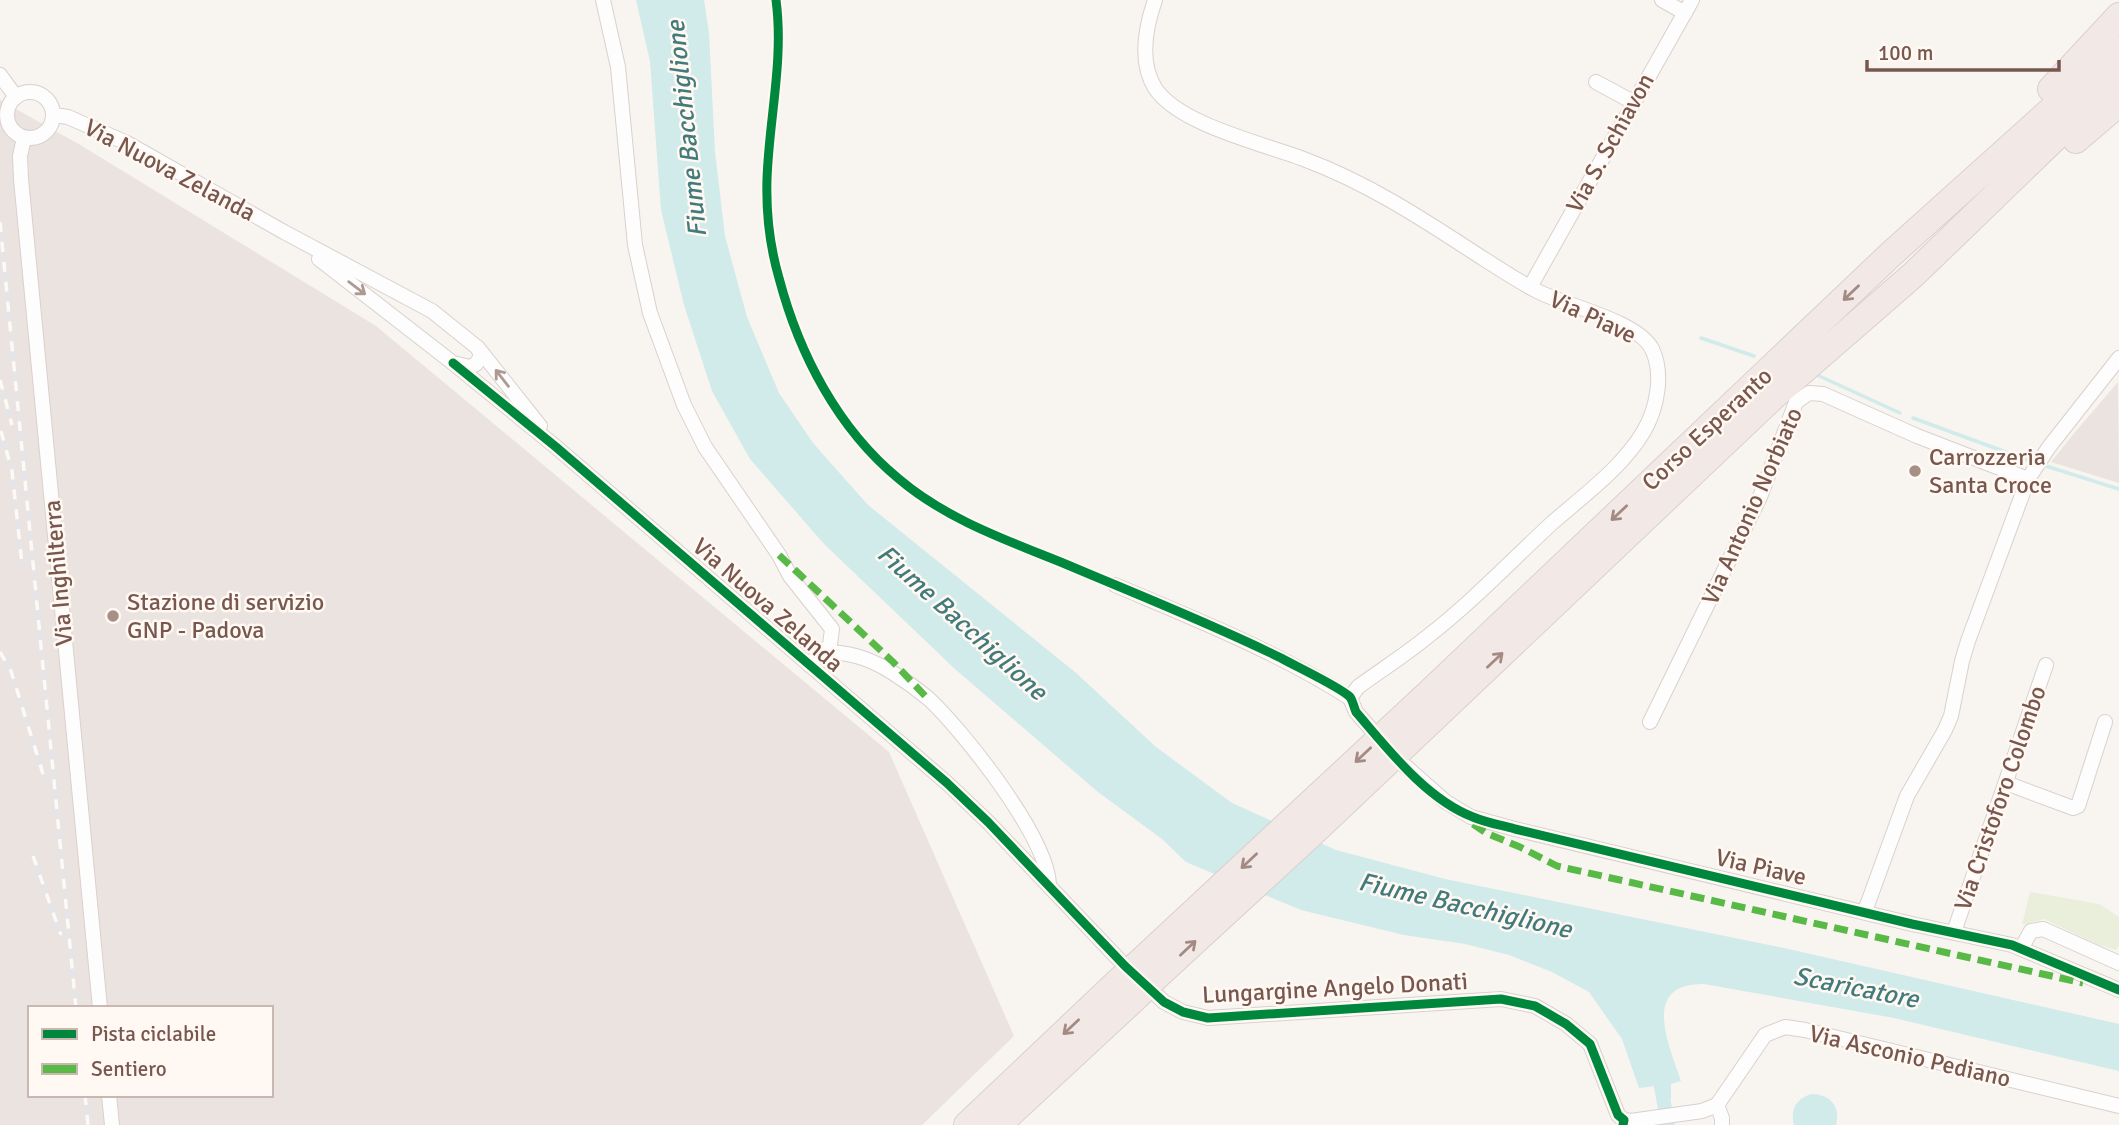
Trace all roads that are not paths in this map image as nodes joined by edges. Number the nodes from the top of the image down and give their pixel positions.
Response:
1 (603, 0) edge
2 (1155, 0) edge
3 (1662, 0) edge
4 (1689, 6) edge
5 (2119, 16) edge
6 (2119, 49) edge
7 (0, 75) edge
8 (2119, 76) edge
9 (1596, 82) dead end
10 (16, 97) junction
11 (1633, 102) junction
12 (2119, 103) edge
13 (54, 115) junction
14 (24, 138) junction
15 (284, 232) junction
16 (1890, 255) junction
17 (1913, 275) junction
18 (1530, 287) junction
19 (478, 348) junction
20 (2119, 358) edge
21 (453, 363) junction
22 (555, 447) junction
23 (2028, 479) junction
24 (1115, 585) dead end
25 (824, 652) junction
26 (809, 665) junction
27 (2046, 665) dead end
28 (1350, 698) junction
29 (1650, 722) dead end
30 (2105, 722) dead end
31 (1370, 728) dead end
32 (1404, 765) dead end
33 (2006, 783) junction
34 (1310, 820) junction
35 (1049, 886) junction
36 (1865, 911) junction
37 (1954, 932) junction
38 (2022, 947) junction
39 (2119, 963) edge
40 (1138, 979) junction
41 (2119, 990) edge
42 (100, 1006) edge
43 (109, 1097) edge
44 (1717, 1105) junction
45 (2119, 1105) edge
46 (1623, 1123) edge
47 (112, 1125) edge
48 (967, 1125) edge
49 (998, 1125) edge
50 (1722, 1125) edge

1 - 25 street
2 - 18 street, Via Piave
3 - 4 street
4 - 11 street, Via S. Schiavon
5 - 16 highway
6 - 16 highway, Corso Esperanto
7 - 10 street
8 - 17 highway, Corso Esperanto
9 - 11 street
10 - 13 street, Via Nuova Zelanda
10 - 14 street
11 - 18 street, Via S. Schiavon
12 - 17 highway
13 - 14 street, Via Nuova Zelanda
13 - 15 street, Via Nuova Zelanda
14 - 42 street, Via Inghilterra
15 - 19 street, Via Nuova Zelanda
15 -> 21 street, Via Nuova Zelanda
16 -> 34 highway, Corso Esperanto
34 -> 17 highway, Corso Esperanto
18 - 28 street, Via Piave
19 - 21 street
22 -> 19 street, Via Nuova Zelanda
20 - 23 street
21 - 22 street, Via Nuova Zelanda
22 - 26 street, Via Nuova Zelanda
23 - 29 street, Via Antonio Norbiato
23 - 36 street
24 - 28 street
25 - 26 street
25 - 35 street, Lungargine Angelo Donati
26 - 35 street, Via Nuova Zelanda
27 - 33 street, Via Cristoforo Colombo
28 - 31 street
30 - 33 street
32 - 36 street, Via Piave
33 - 37 street, Via Cristoforo Colombo
34 - 40 highway
35 - 46 street, Lungargine Angelo Donati
36 - 37 street, Via Piave
37 - 38 street, Via Piave
38 - 39 street
38 - 41 street, Via Piave
40 -> 48 highway
40 - 49 highway
43 - 47 street
44 - 45 street, Via Asconio Pediano
44 - 46 street
44 - 50 street

